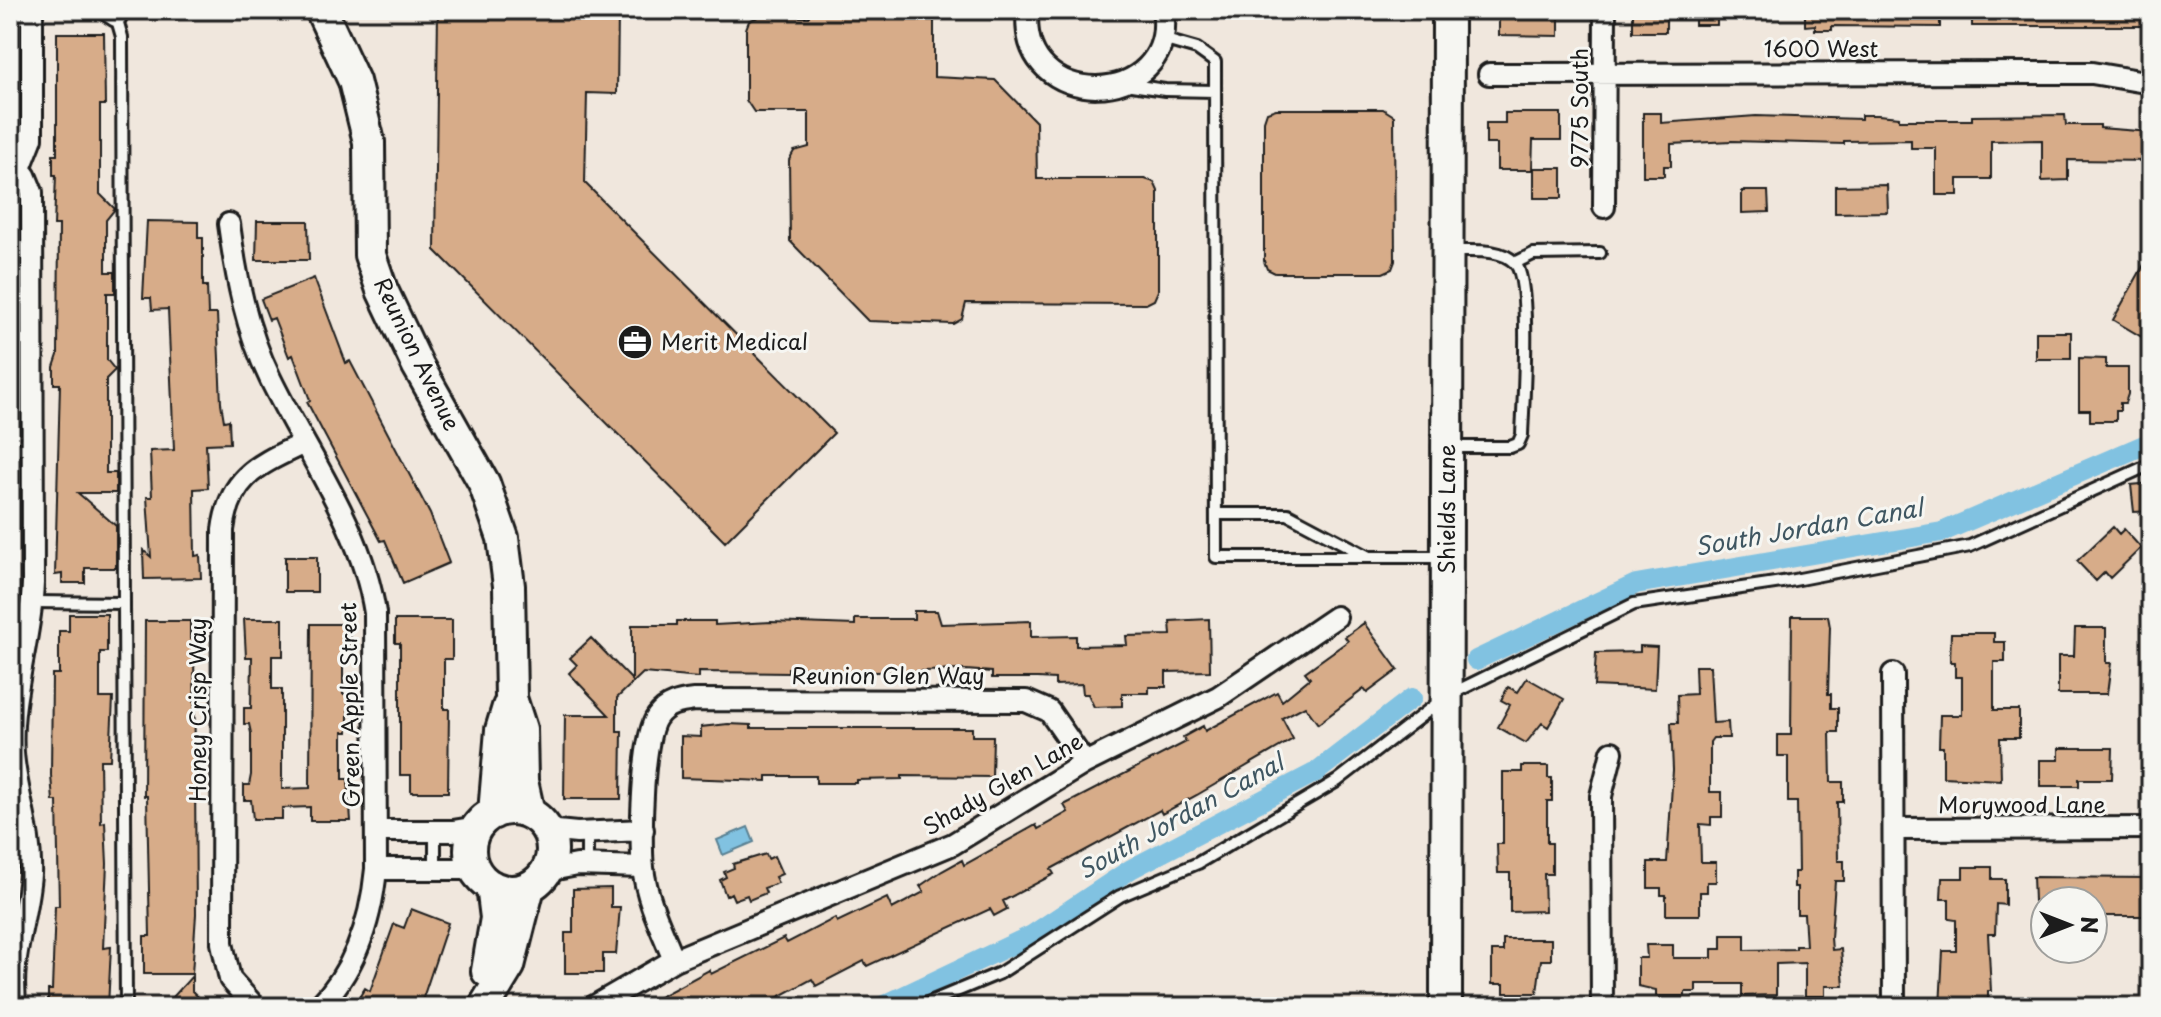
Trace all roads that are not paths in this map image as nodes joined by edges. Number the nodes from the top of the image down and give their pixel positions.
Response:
1 (32, 10) edge
2 (321, 10) edge
3 (1028, 10) edge
4 (1163, 10) edge
5 (1448, 10) edge
6 (1605, 10) edge
7 (112, 13) edge
8 (1162, 39) junction
9 (1489, 74) dead end
10 (1604, 74) junction
11 (1123, 83) junction
12 (2151, 83) edge
13 (1215, 91) junction
14 (15, 169) edge
15 (1604, 207) dead end
16 (229, 224) dead end
17 (1447, 251) junction
18 (1600, 253) dead end
19 (1515, 263) junction
20 (10, 340) edge
21 (33, 340) junction
22 (304, 443) junction
23 (1447, 447) junction
24 (10, 449) edge
25 (33, 449) junction
26 (2151, 464) edge
27 (1216, 514) junction
28 (1371, 557) junction
29 (1447, 557) junction
30 (33, 602) junction
31 (124, 603) junction
32 (1336, 617) dead end
33 (18, 660) edge
34 (1893, 674) dead end
35 (1447, 696) junction
36 (511, 698) junction
37 (1612, 752) dead end
38 (1085, 763) junction
39 (485, 820) junction
40 (538, 821) junction
41 (2151, 828) edge
42 (1894, 829) junction
43 (643, 830) junction
44 (376, 831) junction
45 (435, 831) junction
46 (587, 833) junction
47 (587, 866) junction
48 (435, 867) junction
49 (643, 867) junction
50 (376, 869) junction
51 (483, 878) junction
52 (538, 879) junction
53 (674, 960) junction
54 (16, 1007) edge
55 (126, 1007) edge
56 (255, 1007) edge
57 (318, 1007) edge
58 (481, 1007) edge
59 (593, 1007) edge
60 (918, 1007) edge
61 (1446, 1007) edge
62 (1602, 1007) edge
63 (1894, 1007) edge

1 - 14 street
2 - 36 street, Reunion Avenue
3 - 11 street
4 - 8 street
5 - 17 street, Shields Lane
6 - 10 street, 9775 South
7 - 31 lane
8 - 11 street
8 - 13 lane
9 - 10 street, 1600 West
10 - 12 street, 1600 West
10 - 15 street, 9775 South
11 - 13 lane
13 - 27 lane
14 - 21 street
16 - 22 street, Green Apple Street
17 - 19 lane
17 - 23 street, Shields Lane
18 - 19 lane
19 - 23 lane
20 - 21 lane
21 - 25 street
22 - 44 street, Green Apple Street
22 - 56 street, Honey Crisp Way
23 - 29 street, Shields Lane
24 - 25 lane
25 - 30 street
26 - 35 lane
27 - 28 lane
27 - 28 lane
28 - 29 lane
29 - 35 street, Shields Lane
30 - 31 lane
30 - 33 street
31 - 55 lane
32 - 38 street, Shady Glen Lane
33 - 54 street
34 - 42 street
35 - 60 lane
35 - 61 street, Shields Lane
36 - 39 street, Reunion Avenue
36 - 40 street, Reunion Avenue
37 - 62 street
38 - 43 street, Reunion Glen Way
38 - 53 street, Shady Glen Lane
39 - 40 street
39 - 45 street
39 - 51 street
40 - 46 street
40 - 52 street
41 - 42 street, Morywood Lane
42 - 63 street
43 - 46 street
43 - 49 street
44 - 45 street
44 - 50 street, Green Apple Street
45 - 48 lane
46 - 47 lane
47 - 49 street
47 - 52 street
48 - 50 street
48 - 51 street
49 - 53 street
50 - 57 street, Green Apple Street
51 - 52 street
51 - 58 street
52 - 58 street
53 - 59 street, Shady Glen Lane

